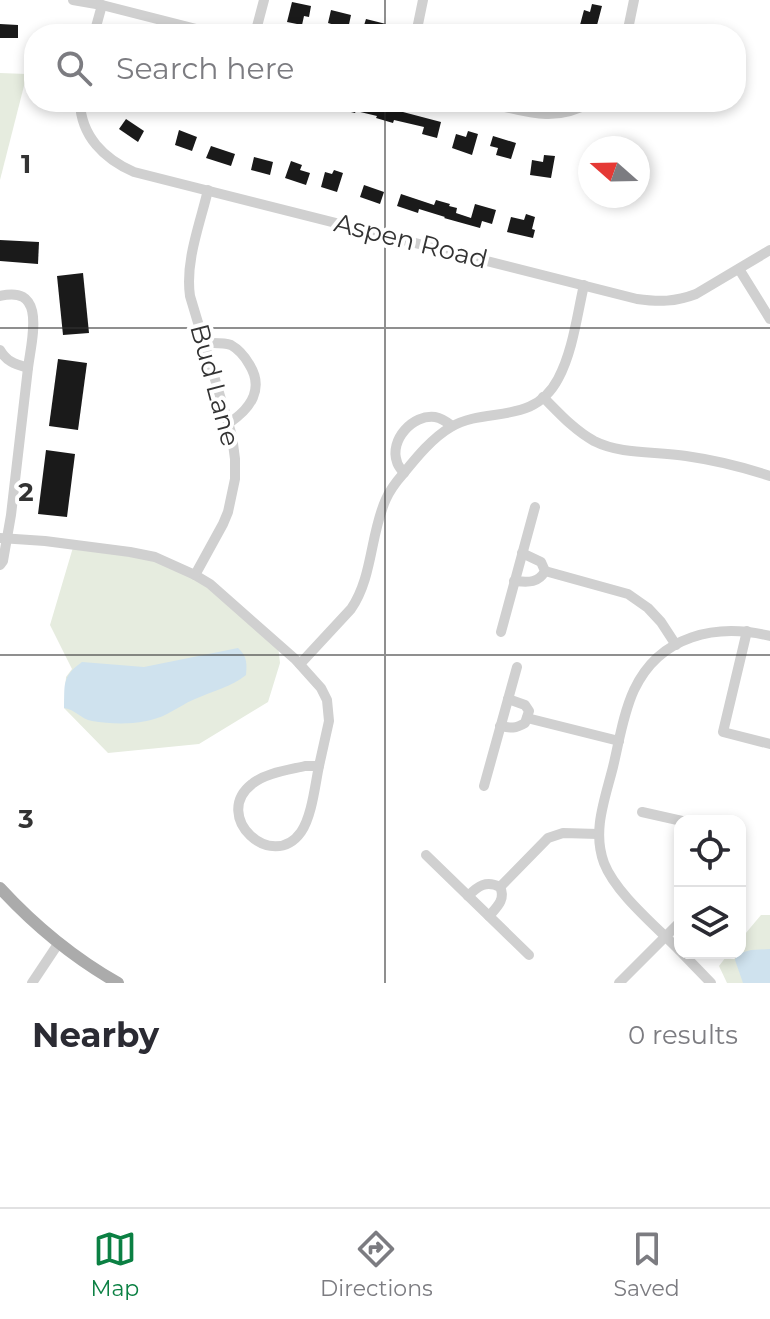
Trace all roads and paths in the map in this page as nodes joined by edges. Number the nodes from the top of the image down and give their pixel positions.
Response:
1 (73, 0) edge
2 (264, 0) edge
3 (423, 0) edge
4 (634, 0) edge
5 (102, 5) junction
6 (97, 24) edge
7 (177, 24) edge
8 (258, 24) edge
9 (418, 24) edge
10 (629, 24) edge
11 (82, 112) edge
12 (526, 112) edge
13 (569, 112) edge
14 (208, 190) junction
15 (770, 250) edge
16 (739, 269) junction
17 (584, 285) junction
18 (0, 296) edge
19 (770, 319) edge
20 (205, 343) junction
21 (0, 350) edge
22 (28, 368) junction
23 (543, 397) junction
24 (229, 423) junction
25 (452, 426) junction
26 (404, 473) junction
27 (770, 476) edge
28 (535, 507) dead end
29 (4, 537) edge
30 (522, 553) junction
31 (0, 565) edge
32 (545, 571) junction
33 (195, 575) junction
34 (514, 581) junction
35 (747, 631) junction
36 (501, 632) dead end
37 (770, 636) edge
38 (676, 645) junction
39 (300, 664) junction
40 (517, 667) dead end
41 (508, 699) junction
42 (527, 718) junction
43 (500, 726) junction
44 (619, 741) junction
45 (770, 744) edge
46 (319, 766) junction
47 (484, 786) dead end
48 (642, 812) dead end
49 (674, 819) edge
50 (598, 834) junction
51 (426, 855) dead end
52 (500, 887) junction
53 (0, 888) edge
54 (468, 896) junction
55 (489, 916) junction
56 (674, 928) edge
57 (666, 936) junction
58 (58, 944) junction
59 (674, 945) edge
60 (529, 955) dead end
61 (688, 959) edge
62 (32, 983) edge
63 (118, 983) edge
64 (619, 983) edge
65 (711, 983) edge

1 - 5 street
2 - 8 street
3 - 9 street
4 - 10 street
5 - 6 street
5 - 7 street
11 - 14 street, Aspen Road
12 - 13 street
14 - 17 street, Aspen Road
14 - 20 street, Bud Lane
15 - 16 street, Aspen Road
16 - 17 street, Aspen Road
16 - 19 street
17 - 23 street
18 - 22 street
20 - 24 street, Bud Lane
20 - 24 street
21 - 22 street
22 - 29 street
23 - 25 street
23 - 27 street
24 - 33 street, Bud Lane
25 - 26 street
25 - 26 street
26 - 39 street
28 - 30 street
29 - 31 street
29 - 33 street
30 - 32 street
30 - 34 street
32 - 34 street
32 - 38 street
33 - 39 street
34 - 36 street
35 - 37 street
35 - 38 street
35 - 45 street
38 - 44 street
39 - 46 street
40 - 41 street
41 - 42 street
41 - 43 street
42 - 43 street
42 - 44 street
43 - 47 street
44 - 50 street
46 - 46 street
48 - 49 street
50 - 52 street
50 - 57 street
51 - 54 street
52 - 54 street
52 - 55 street
53 - 58 main road
54 - 55 street
55 - 60 street
56 - 57 street
57 - 59 street
57 - 64 street
58 - 62 street
58 - 63 main road
61 - 65 street

